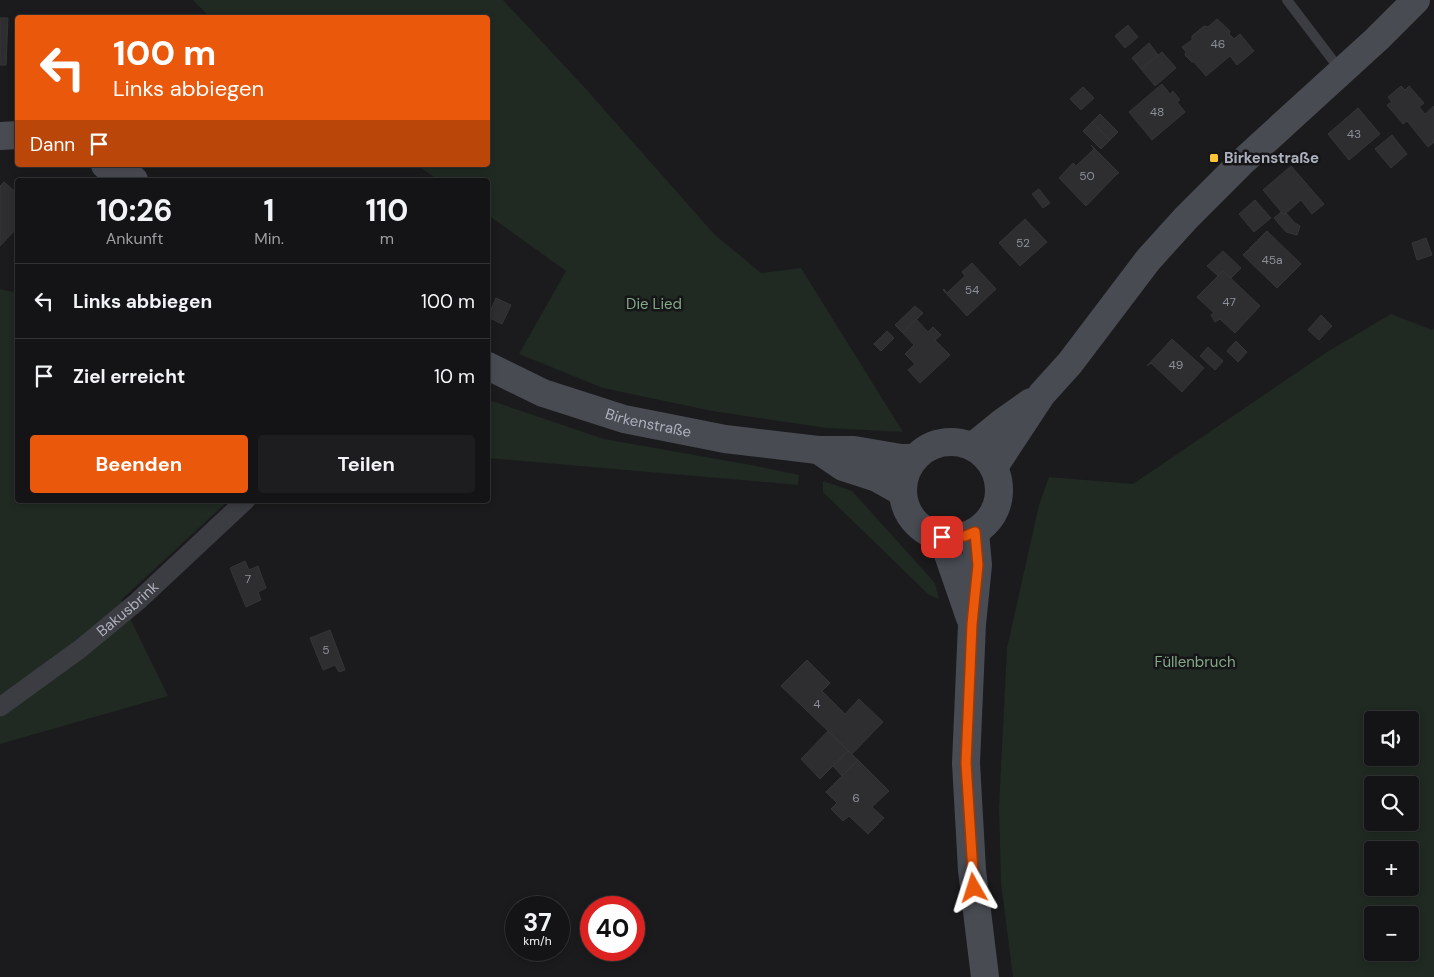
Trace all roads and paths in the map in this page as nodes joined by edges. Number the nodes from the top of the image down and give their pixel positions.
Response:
1 (1287, 0) edge
2 (1416, 0) edge
3 (1341, 72) junction
4 (15, 134) edge
5 (0, 136) edge
6 (109, 167) edge
7 (130, 178) edge
8 (490, 367) edge
9 (1042, 394) junction
10 (973, 446) junction
11 (818, 450) junction
12 (914, 458) junction
13 (994, 467) junction
14 (902, 492) junction
15 (243, 503) edge
16 (975, 532) junction
17 (942, 537) junction
18 (972, 624) junction
19 (0, 706) edge
20 (985, 977) edge

1 - 3 lane
2 - 3 street
3 - 9 street
4 - 5 street
6 - 7 street
8 - 11 street, Birkenstraße
9 - 10 street
9 - 13 street
10 - 12 street
10 - 13 street
11 - 12 street, Birkenstraße
11 - 14 street, Birkenstraße
12 - 14 street
13 - 16 street
14 - 17 street
15 - 19 street, Bakusbrink
16 - 17 street
16 - 18 street
17 - 18 street
18 - 20 street

